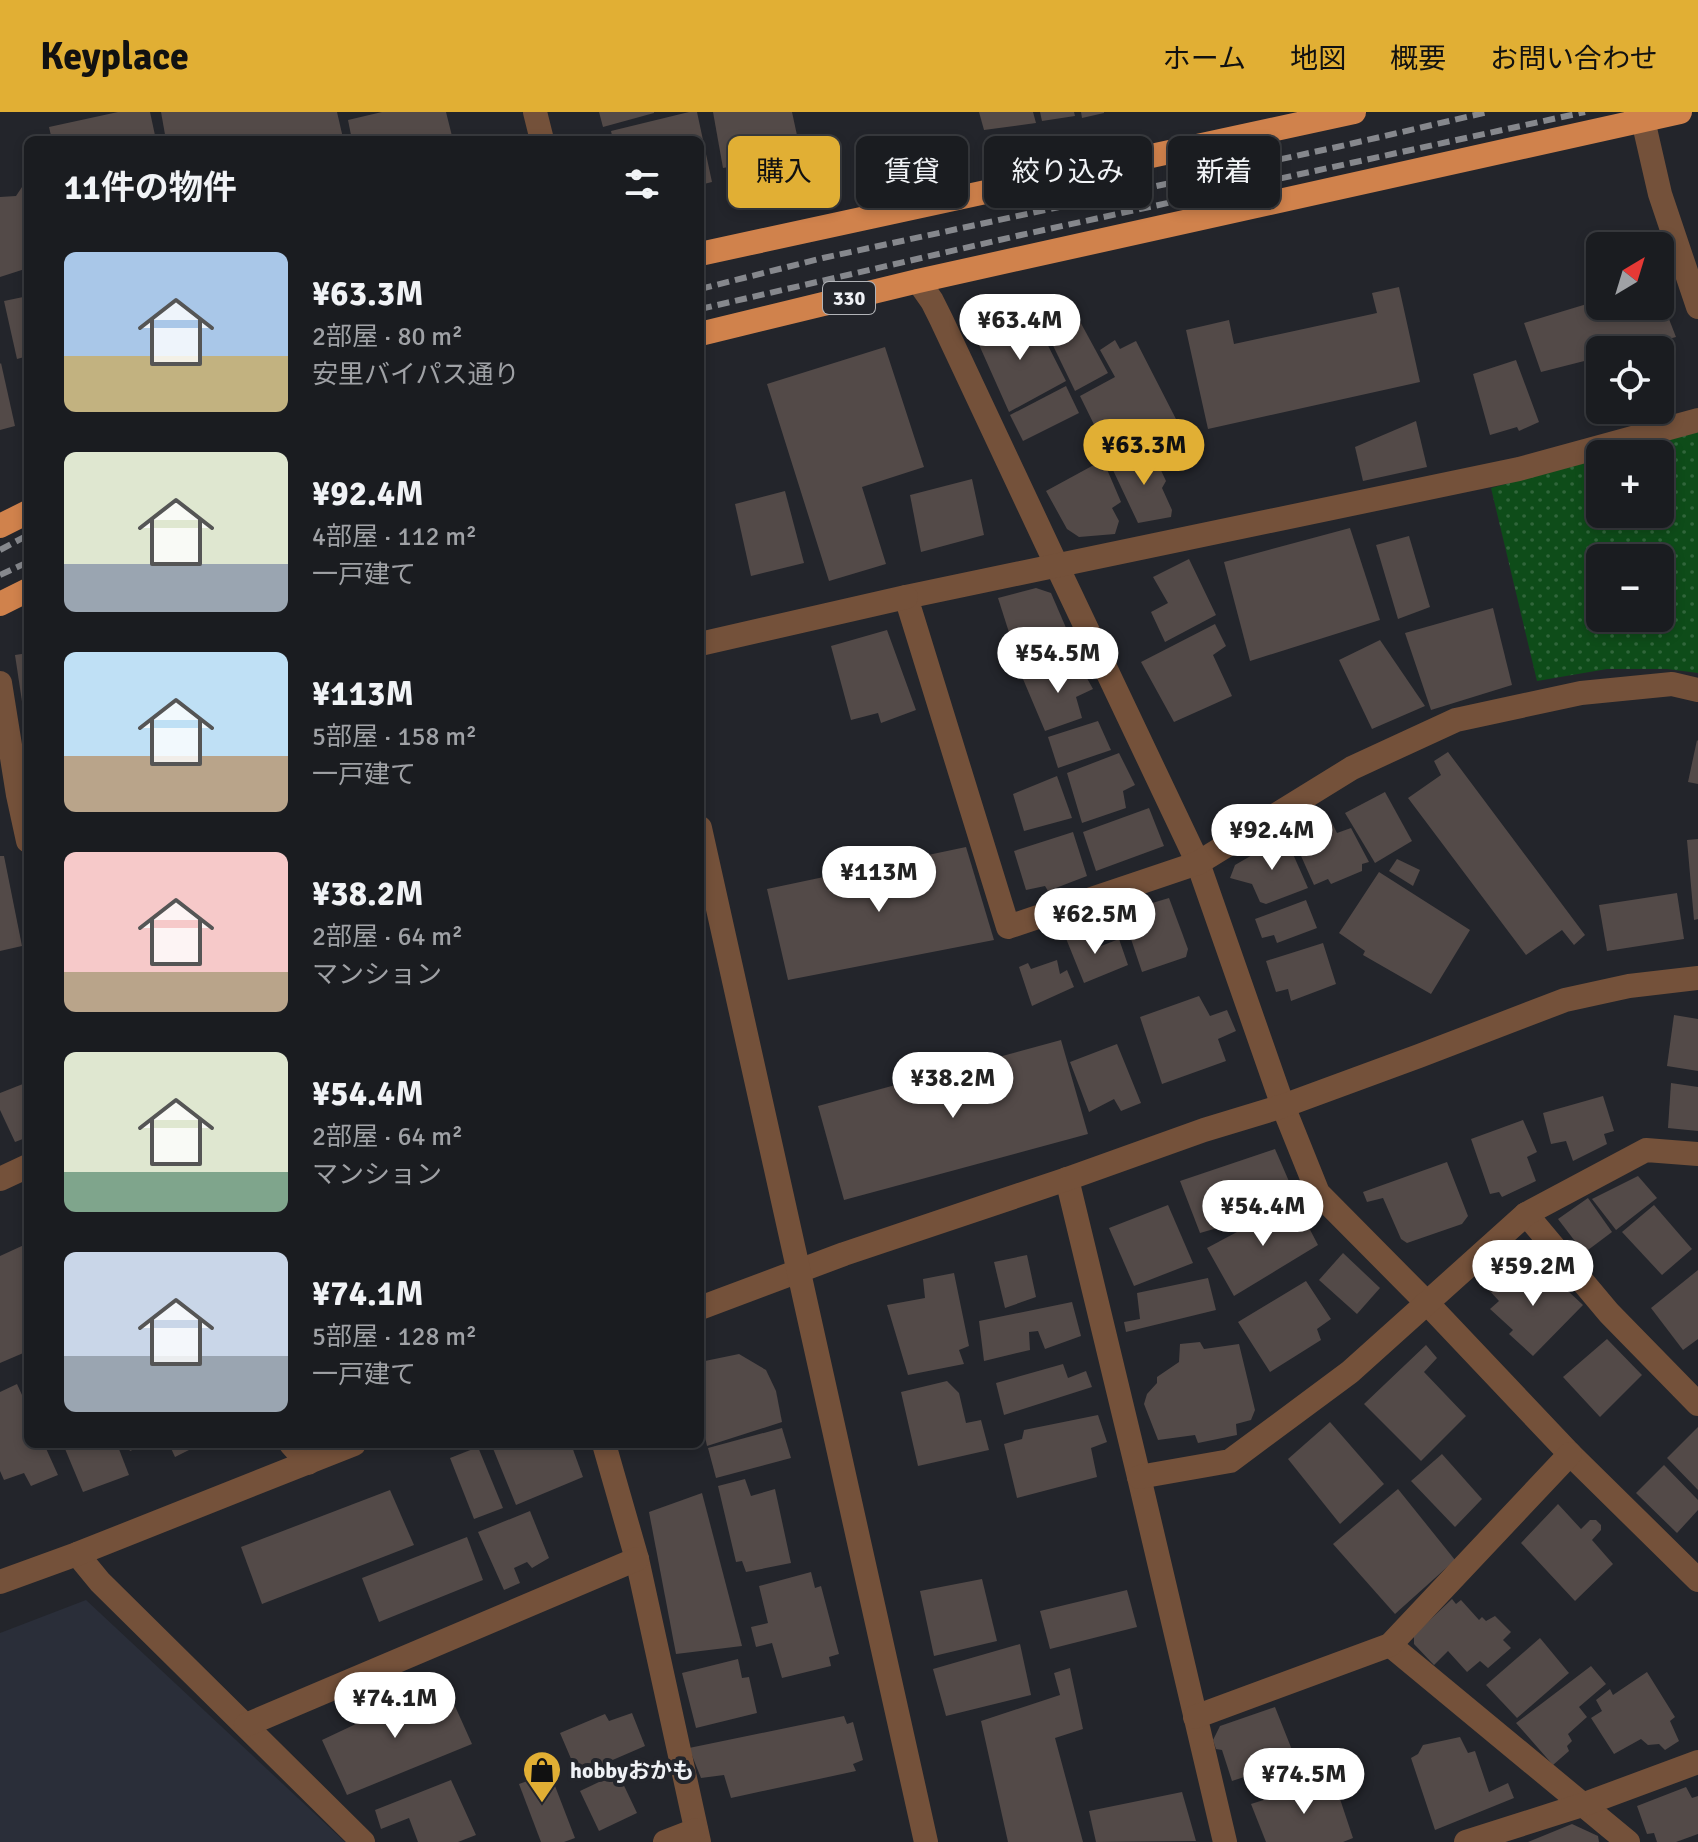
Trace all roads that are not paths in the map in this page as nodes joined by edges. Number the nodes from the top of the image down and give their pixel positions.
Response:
1 (535, 112) edge
2 (1354, 112) edge
3 (1680, 112) edge
4 (1643, 120) junction
5 (541, 136) edge
6 (704, 253) edge
7 (918, 281) junction
8 (1698, 307) edge
9 (704, 333) edge
10 (1698, 420) edge
11 (24, 514) edge
12 (0, 526) edge
13 (1057, 566) junction
14 (24, 592) edge
15 (906, 597) junction
16 (0, 604) edge
17 (704, 643) edge
18 (0, 683) edge
19 (1698, 690) edge
20 (15, 798) edge
21 (24, 828) edge
22 (704, 846) edge
23 (1198, 863) junction
24 (1698, 978) edge
25 (1283, 1106) junction
26 (1698, 1154) edge
27 (24, 1168) edge
28 (0, 1179) edge
29 (1067, 1179) junction
30 (1526, 1214) junction
31 (798, 1272) junction
32 (1427, 1303) junction
33 (704, 1307) edge
34 (1698, 1404) edge
35 (295, 1448) edge
36 (344, 1448) edge
37 (605, 1448) edge
38 (1570, 1454) junction
39 (308, 1463) junction
40 (1139, 1477) junction
41 (77, 1554) junction
42 (637, 1559) junction
43 (1698, 1580) edge
44 (0, 1582) edge
45 (1390, 1645) junction
46 (1195, 1717) junction
47 (246, 1725) junction
48 (1698, 1762) edge
49 (1582, 1805) junction
50 (698, 1836) edge
51 (363, 1842) edge
52 (665, 1842) edge
53 (926, 1842) edge
54 (1225, 1842) edge
55 (1466, 1842) edge
56 (1628, 1842) edge

1 - 5 street
2 - 6 highway
3 - 4 highway, 330
4 - 7 highway, 330
4 - 8 street
7 - 9 highway, 330
7 - 13 street
10 - 13 street
11 - 12 highway
13 - 15 street
13 - 23 street
14 - 16 highway
15 - 17 street
15 - 23 street
18 - 20 street
19 - 23 street
20 - 21 street
22 - 31 street
23 - 25 street
24 - 25 street
25 - 29 street
25 - 32 street
26 - 30 street
27 - 28 street
29 - 31 street
29 - 40 street
30 - 32 street
30 - 34 street
31 - 33 street
31 - 53 street
32 - 38 street
32 - 40 street
35 - 39 street
36 - 39 street
37 - 42 street
38 - 43 street
38 - 45 street
39 - 41 street
40 - 46 street
41 - 44 street
41 - 47 street
42 - 47 street
42 - 50 street
45 - 46 street
45 - 49 street
46 - 54 street
47 - 51 street
48 - 49 street
49 - 55 street
49 - 56 street
50 - 52 street

